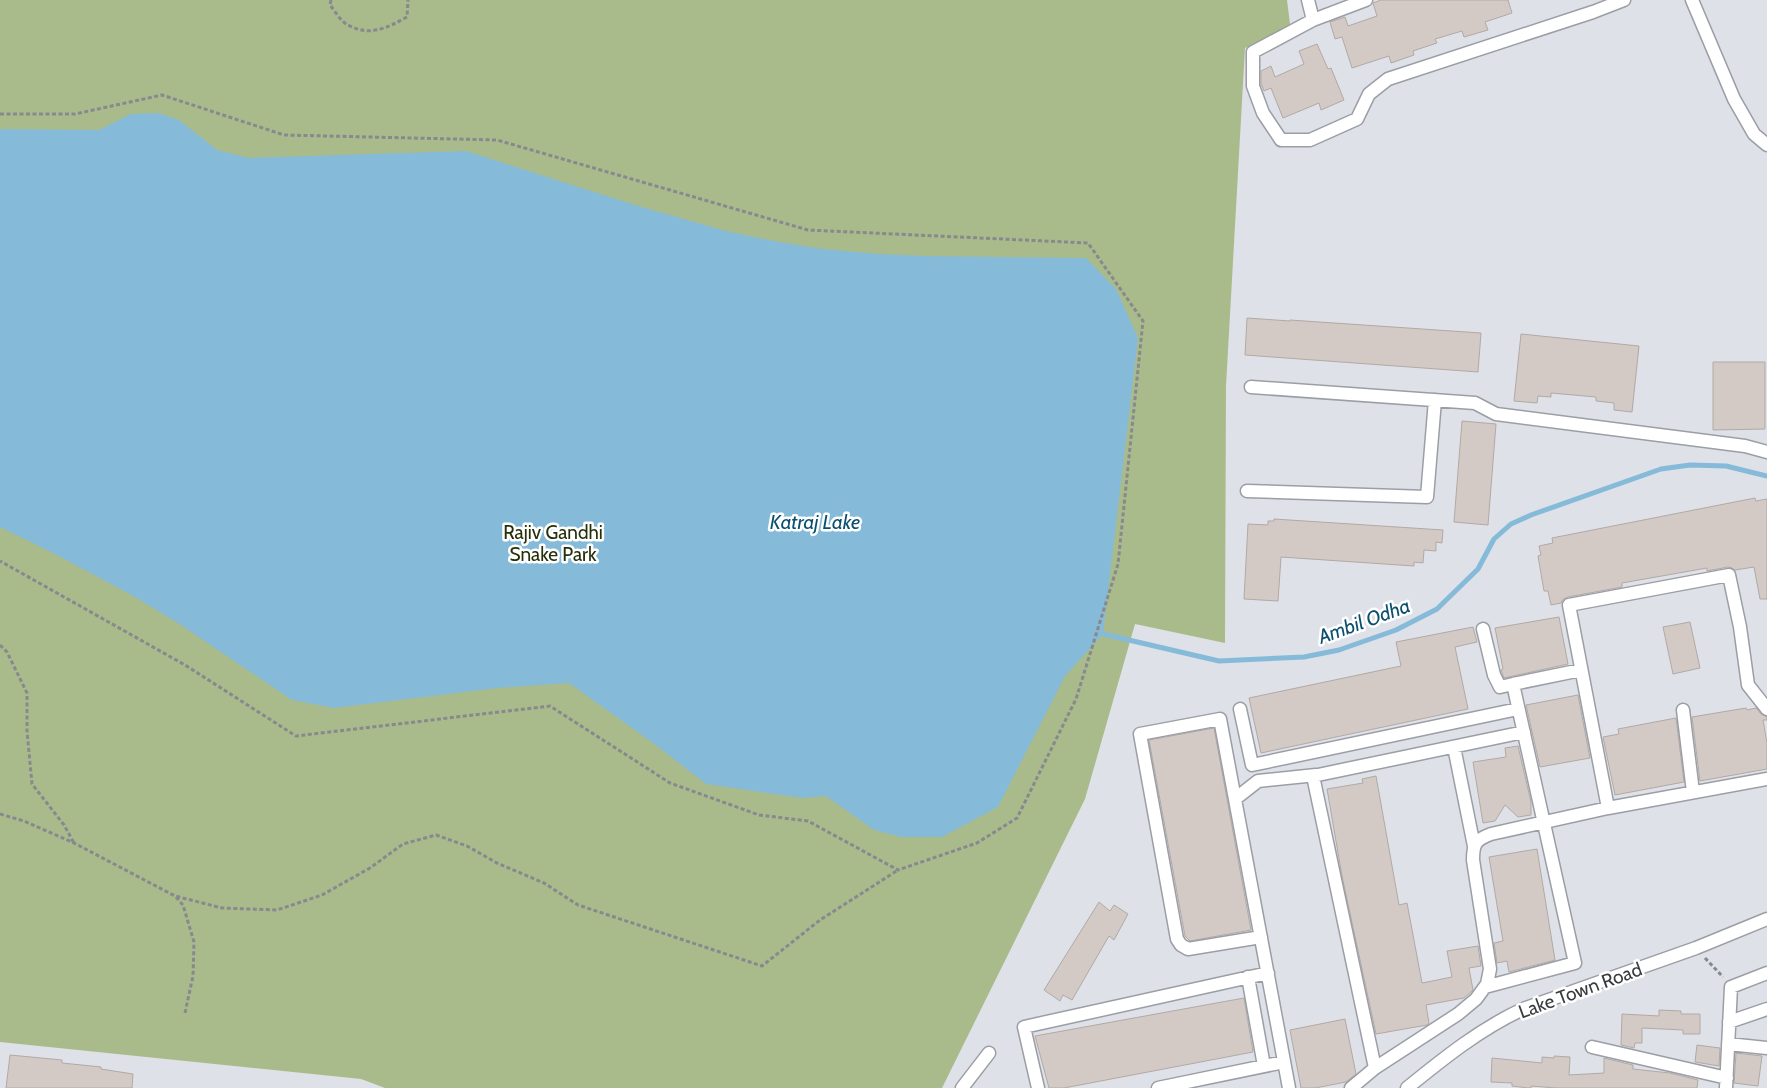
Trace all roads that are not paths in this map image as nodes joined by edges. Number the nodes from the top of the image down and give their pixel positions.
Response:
1 (1308, 0) edge
2 (1366, 0) edge
3 (1624, 0) edge
4 (1692, 0) edge
5 (1313, 20) junction
6 (1767, 145) edge
7 (1251, 387) dead end
8 (1435, 400) junction
9 (1767, 452) edge
10 (1247, 491) dead end
11 (1483, 629) dead end
12 (1581, 670) junction
13 (1513, 684) junction
14 (1240, 709) dead end
15 (1518, 709) junction
16 (1767, 709) edge
17 (1683, 710) dead end
18 (1524, 732) junction
19 (1454, 747) junction
20 (1316, 775) junction
21 (1767, 779) edge
22 (1693, 792) junction
23 (1235, 799) junction
24 (1608, 808) junction
25 (1544, 823) junction
26 (1474, 846) junction
27 (1767, 919) edge
28 (1261, 937) junction
29 (1268, 973) junction
30 (1767, 973) edge
31 (1248, 977) junction
32 (1485, 987) junction
33 (1767, 1009) edge
34 (1729, 1022) junction
35 (1728, 1044) junction
36 (1592, 1047) dead end
37 (1767, 1048) edge
38 (989, 1053) dead end
39 (1284, 1062) junction
40 (1264, 1066) junction
41 (1375, 1068) junction
42 (1727, 1083) edge
43 (962, 1088) edge
44 (1038, 1088) edge
45 (1158, 1088) edge
46 (1289, 1088) edge
47 (1351, 1088) edge
48 (1408, 1088) edge

1 - 5 street
2 - 5 street
3 - 5 street
4 - 6 street
7 - 8 street
8 - 9 street
8 - 10 street
11 - 13 street
12 - 13 street
12 - 16 street
12 - 24 street
13 - 15 street
14 - 15 street
15 - 18 street
17 - 22 street
18 - 19 street
18 - 25 street
19 - 20 street
19 - 26 street
20 - 23 street
20 - 41 street
21 - 22 street
22 - 24 street
23 - 28 street
23 - 28 street
24 - 25 street
25 - 26 street
25 - 32 street
26 - 32 street
27 - 48 street, Lake Town Road
28 - 29 street
29 - 31 street
29 - 39 street
30 - 34 street
31 - 40 street
31 - 44 street
32 - 41 street
33 - 34 street
34 - 35 street
35 - 37 street
35 - 42 street
36 - 42 street
38 - 43 street
39 - 40 street
39 - 46 street
40 - 45 street
41 - 47 street

